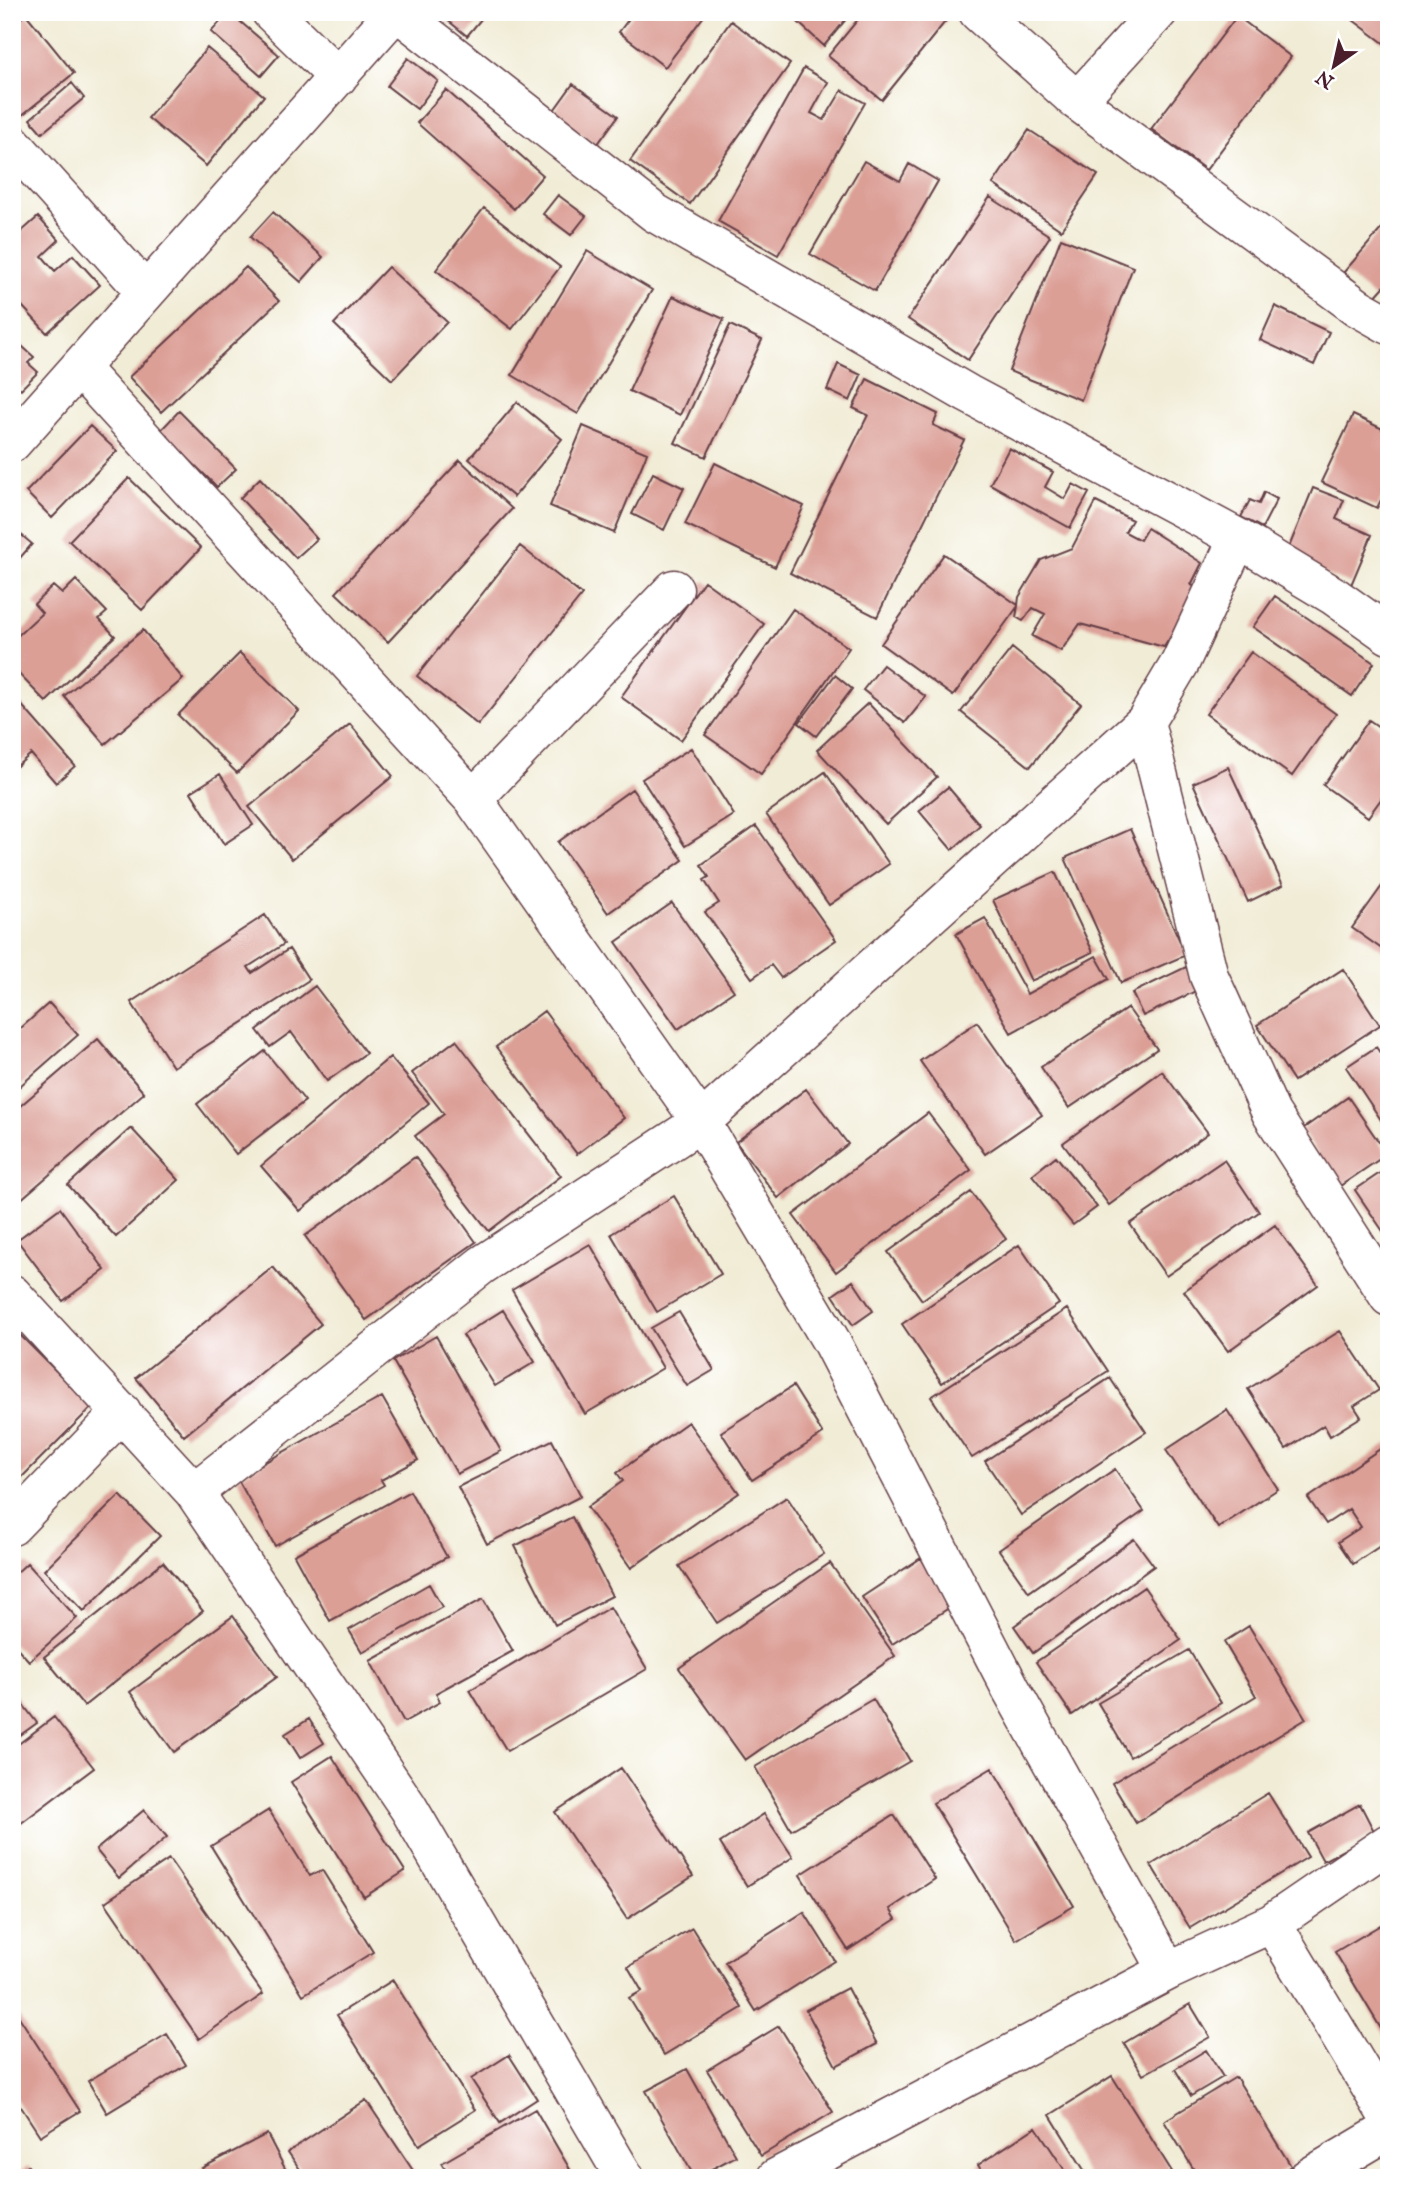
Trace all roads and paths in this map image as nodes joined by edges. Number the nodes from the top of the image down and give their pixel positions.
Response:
1 (271, 12) edge
2 (397, 12) edge
3 (978, 12) edge
4 (1158, 12) edge
5 (338, 77) junction
6 (1077, 101) junction
7 (12, 143) edge
8 (145, 291) junction
9 (1389, 325) edge
10 (80, 369) junction
11 (12, 443) edge
12 (1238, 538) junction
13 (674, 589) dead end
14 (1389, 635) edge
15 (1145, 722) junction
16 (473, 799) junction
17 (701, 1122) junction
18 (12, 1294) edge
19 (1389, 1297) edge
20 (122, 1412) junction
21 (194, 1492) junction
22 (12, 1526) edge
23 (1389, 1843) edge
24 (1272, 1923) junction
25 (1168, 1971) junction
26 (1389, 2118) edge
27 (1389, 2130) edge
28 (827, 2167) edge
29 (625, 2178) edge
30 (776, 2178) edge
31 (1308, 2178) edge

1 - 5 street
2 - 5 street
2 - 12 street
3 - 6 street
4 - 6 street
5 - 8 street
6 - 9 street
7 - 8 street
8 - 10 street
10 - 11 street
10 - 16 street
12 - 14 street
12 - 15 street
13 - 16 street
15 - 17 street
15 - 19 street
16 - 17 street
17 - 21 street
17 - 25 street
18 - 20 street
20 - 21 street
20 - 22 street
21 - 29 street
23 - 24 street
24 - 25 street
24 - 26 street
25 - 28 street
27 - 31 street
28 - 30 street

